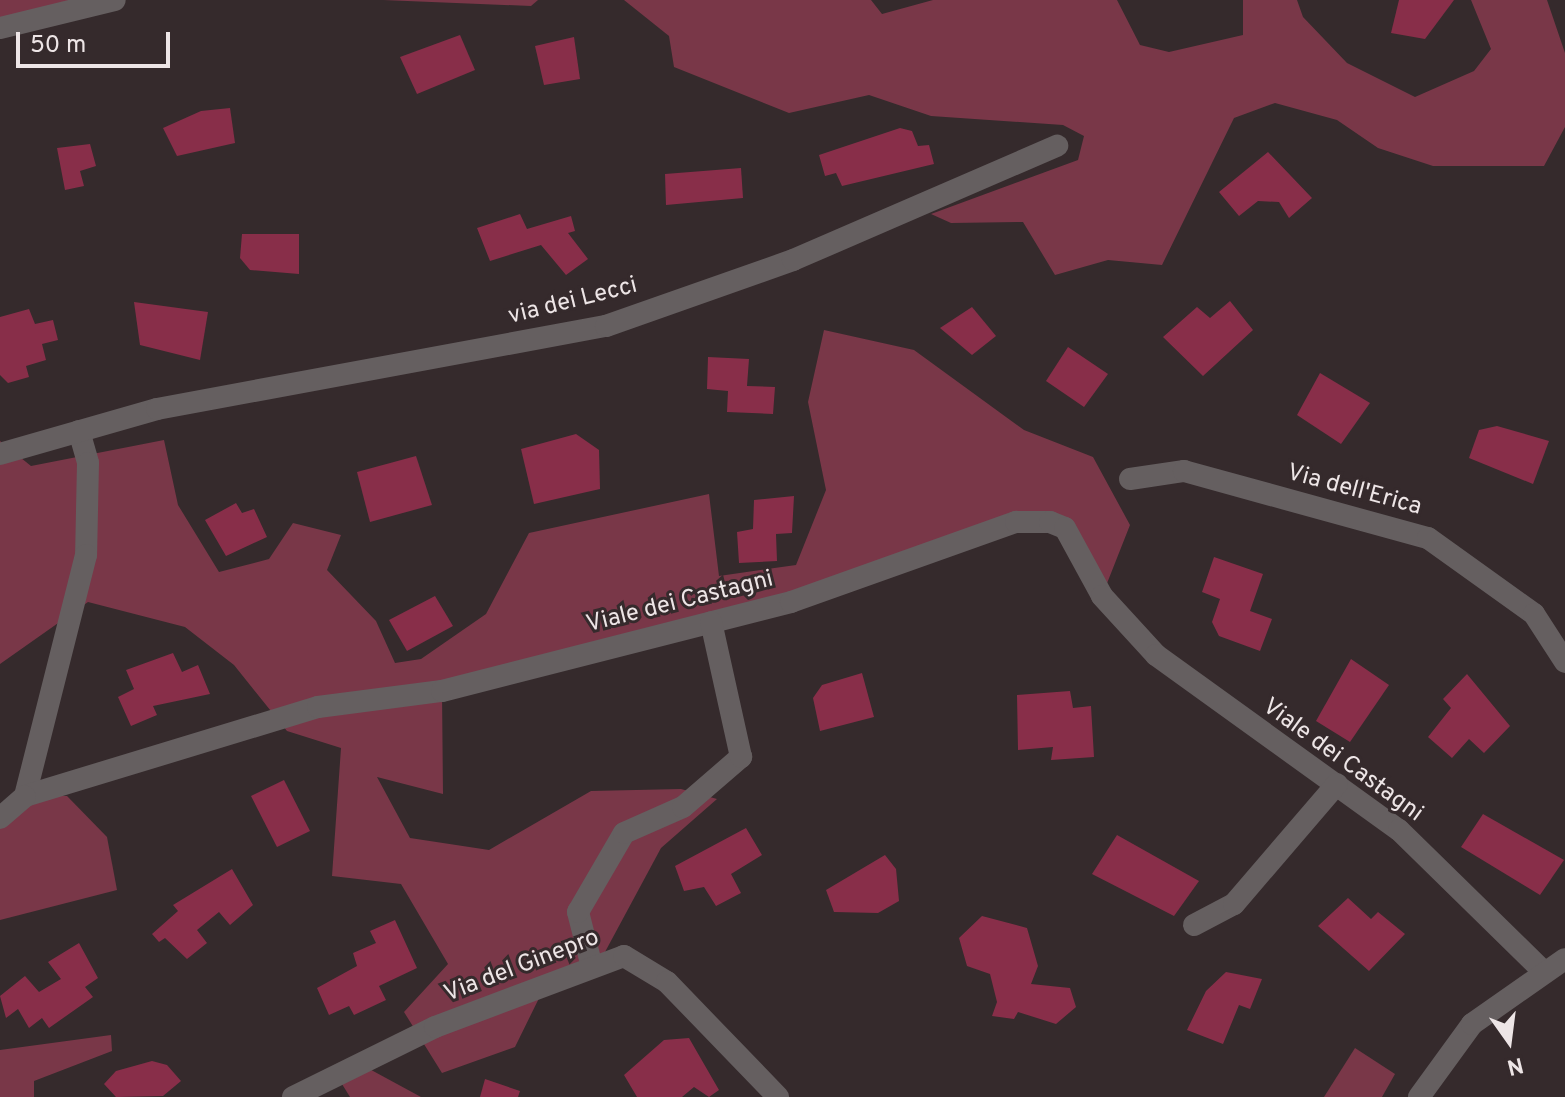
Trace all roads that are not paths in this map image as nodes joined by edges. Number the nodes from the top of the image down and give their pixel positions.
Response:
1 (115, 0) edge
2 (0, 28) edge
3 (1057, 146) dead end
4 (79, 431) junction
5 (0, 454) edge
6 (1130, 479) dead end
7 (711, 622) junction
8 (1565, 662) edge
9 (1337, 784) junction
10 (25, 796) junction
11 (0, 818) edge
12 (1194, 925) dead end
13 (1565, 959) edge
14 (592, 967) junction
15 (1544, 972) junction
16 (293, 1097) edge
17 (778, 1097) edge
18 (1419, 1097) edge

1 - 2 street
3 - 4 street, via dei Lecci
4 - 5 street
4 - 10 street
6 - 8 street, Via dell'Erica
7 - 9 street, Viale dei Castagni
7 - 10 street, Viale dei Castagni
7 - 14 street
9 - 12 street
9 - 15 street, Viale dei Castagni
10 - 11 street
13 - 15 street
14 - 16 street, Via del Ginepro
14 - 17 street, Via del Ginepro
15 - 18 street

